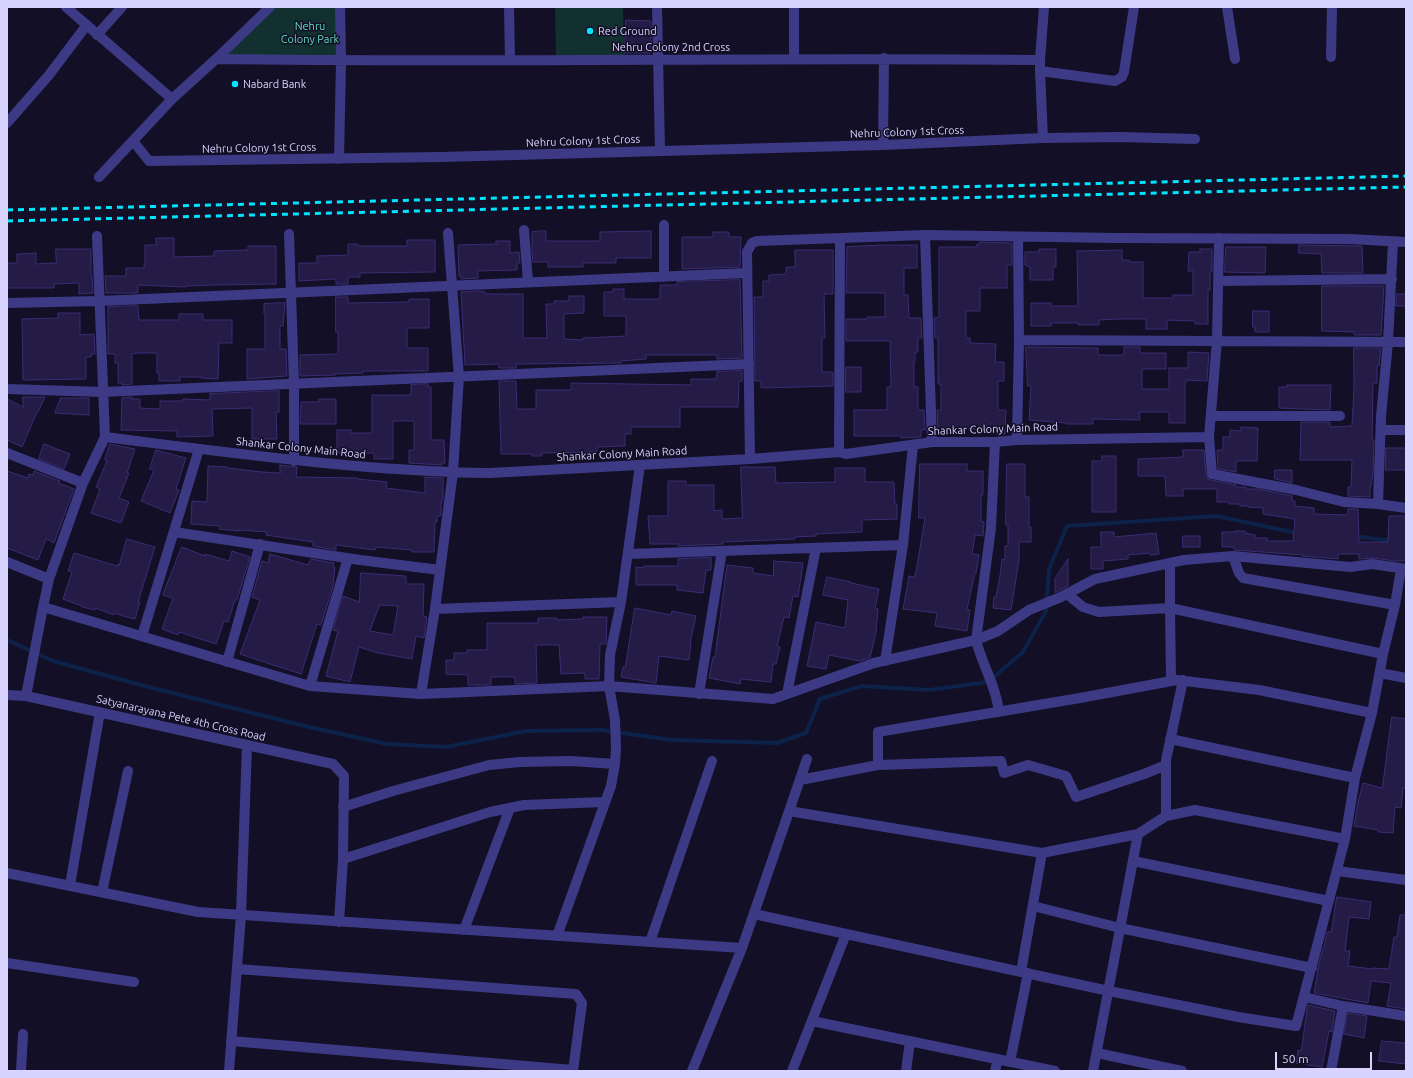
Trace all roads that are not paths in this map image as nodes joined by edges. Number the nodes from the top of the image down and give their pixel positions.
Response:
1 (66, 7) edge
2 (122, 7) edge
3 (270, 7) edge
4 (340, 7) edge
5 (509, 7) edge
6 (657, 7) edge
7 (794, 7) edge
8 (1044, 7) edge
9 (1134, 7) edge
10 (1227, 7) edge
11 (1332, 7) edge
12 (86, 26) junction
13 (97, 35) junction
14 (1330, 57) dead end
15 (794, 58) junction
16 (884, 58) junction
17 (216, 59) junction
18 (658, 59) junction
19 (1235, 59) dead end
20 (510, 60) junction
21 (1040, 60) junction
22 (341, 61) junction
23 (1040, 71) junction
24 (172, 99) junction
25 (7, 123) edge
26 (1043, 138) junction
27 (133, 140) junction
28 (1195, 140) dead end
29 (883, 145) junction
30 (660, 151) junction
31 (339, 159) junction
32 (99, 177) dead end
33 (664, 225) dead end
34 (524, 230) dead end
35 (448, 233) dead end
36 (289, 234) dead end
37 (925, 235) junction
38 (97, 236) dead end
39 (1018, 237) junction
40 (1219, 238) junction
41 (840, 239) junction
42 (1393, 242) junction
43 (1406, 242) edge
44 (746, 273) junction
45 (664, 277) junction
46 (1392, 279) junction
47 (1218, 281) junction
48 (528, 282) junction
49 (452, 286) junction
50 (292, 293) junction
51 (99, 301) junction
52 (7, 303) edge
53 (1019, 340) junction
54 (1217, 340) junction
55 (1388, 342) junction
56 (1406, 342) edge
57 (749, 364) junction
58 (459, 377) junction
59 (294, 384) junction
60 (7, 388) edge
61 (103, 392) junction
62 (1211, 416) junction
63 (1340, 416) dead end
64 (1381, 430) junction
65 (1406, 430) edge
66 (105, 437) junction
67 (1209, 437) junction
68 (1017, 440) junction
69 (932, 442) junction
70 (996, 442) junction
71 (913, 445) junction
72 (199, 449) junction
73 (839, 452) junction
74 (7, 453) edge
75 (750, 459) junction
76 (294, 461) junction
77 (640, 465) junction
78 (453, 472) junction
79 (83, 483) junction
80 (1378, 504) junction
81 (1406, 508) edge
82 (174, 532) junction
83 (260, 544) junction
84 (903, 544) junction
85 (816, 548) junction
86 (722, 551) junction
87 (628, 554) junction
88 (1234, 556) junction
89 (348, 558) junction
90 (7, 562) edge
91 (1170, 563) junction
92 (1404, 569) edge
93 (440, 570) junction
94 (50, 579) junction
95 (1064, 595) junction
96 (621, 602) junction
97 (1395, 605) junction
98 (43, 607) junction
99 (1170, 608) junction
100 (435, 609) junction
101 (142, 636) junction
102 (976, 640) junction
103 (1383, 654) junction
104 (884, 661) junction
105 (227, 662) junction
106 (1380, 673) junction
107 (1406, 678) edge
108 (1183, 680) junction
109 (1171, 681) junction
110 (310, 686) junction
111 (609, 686) junction
112 (422, 694) junction
113 (699, 694) junction
114 (787, 694) junction
115 (7, 695) edge
116 (26, 696) junction
117 (100, 712) junction
118 (999, 712) junction
119 (1372, 713) junction
120 (1170, 739) junction
121 (247, 745) junction
122 (807, 759) dead end
123 (712, 761) dead end
124 (615, 764) junction
125 (878, 765) junction
126 (1166, 765) junction
127 (128, 771) dead end
128 (1355, 778) junction
129 (800, 780) junction
130 (604, 802) junction
131 (343, 807) junction
132 (510, 808) junction
133 (789, 811) junction
134 (1166, 816) junction
135 (1138, 834) junction
136 (1346, 839) junction
137 (1042, 853) junction
138 (343, 859) junction
139 (1133, 861) junction
140 (1337, 871) junction
141 (7, 873) edge
142 (1406, 880) edge
143 (70, 885) junction
144 (102, 892) junction
145 (1329, 901) junction
146 (1033, 906) junction
147 (754, 914) junction
148 (242, 915) junction
149 (339, 922) junction
150 (1120, 928) junction
151 (464, 930) junction
152 (846, 934) junction
153 (557, 936) junction
154 (650, 942) junction
155 (742, 948) junction
156 (7, 963) edge
157 (1312, 968) junction
158 (237, 969) junction
159 (1025, 972) junction
160 (134, 982) dead end
161 (1109, 991) junction
162 (1304, 997) junction
163 (1343, 1006) junction
164 (1406, 1016) edge
165 (812, 1021) junction
166 (23, 1034) dead end
167 (231, 1041) junction
168 (910, 1041) junction
169 (1097, 1053) junction
170 (998, 1059) junction
171 (1010, 1062) junction
172 (573, 1070) edge
173 (21, 1071) edge
174 (229, 1071) edge
175 (692, 1071) edge
176 (792, 1071) edge
177 (906, 1071) edge
178 (996, 1071) edge
179 (1055, 1071) edge
180 (1093, 1071) edge
181 (1182, 1071) edge
182 (1331, 1071) edge

1 - 12 street
2 - 13 street
3 - 17 street
4 - 22 street
5 - 20 street
6 - 18 street
7 - 15 street
8 - 21 street
9 - 23 street
10 - 19 street
11 - 14 street
12 - 13 street
12 - 25 street
13 - 24 street
15 - 16 street, Nehru Colony 2nd Cross
15 - 18 street, Nehru Colony 2nd Cross
16 - 21 street, Nehru Colony 2nd Cross
16 - 29 street
17 - 22 street, Nehru Colony 2nd Cross
17 - 24 street
18 - 20 street, Nehru Colony 2nd Cross
18 - 30 street
20 - 22 street, Nehru Colony 2nd Cross
21 - 23 street
22 - 31 street
23 - 26 street
24 - 27 street
26 - 28 street, Nehru Colony 1st Cross
26 - 29 street, Nehru Colony 1st Cross
27 - 31 street, Nehru Colony 1st Cross
27 - 32 street
29 - 30 street, Nehru Colony 1st Cross
30 - 31 street, Nehru Colony 1st Cross
33 - 45 street
34 - 48 street
35 - 49 street
36 - 50 street
37 - 39 street
37 - 41 street
37 - 69 street
38 - 51 street
39 - 40 street
39 - 53 street
40 - 42 street
40 - 47 street
41 - 44 street
41 - 73 street
42 - 43 street
42 - 46 street
44 - 45 street
44 - 57 street
45 - 48 street
46 - 47 street
46 - 55 street
47 - 54 street
48 - 49 street
49 - 50 street
49 - 58 street
50 - 51 street
50 - 59 street
51 - 52 street
51 - 61 street
53 - 54 street
53 - 68 street
54 - 55 street
54 - 62 street
55 - 56 street
55 - 64 street
57 - 58 street
57 - 75 street
58 - 59 street
58 - 78 street
59 - 61 street
59 - 76 street
60 - 61 street
61 - 66 street
62 - 63 street
62 - 67 street
64 - 65 street
64 - 80 street
66 - 72 street, Shankar Colony Main Road
66 - 79 street
67 - 68 street, Shankar Colony Main Road
67 - 80 street
68 - 70 street, Shankar Colony Main Road
69 - 70 street, Shankar Colony Main Road
69 - 71 street, Shankar Colony Main Road
70 - 102 street
71 - 73 street, Shankar Colony Main Road
71 - 84 street
72 - 76 street, Shankar Colony Main Road
72 - 82 street
73 - 75 street, Shankar Colony Main Road
74 - 79 street
75 - 77 street, Shankar Colony Main Road
76 - 78 street, Shankar Colony Main Road
77 - 78 street, Shankar Colony Main Road
77 - 87 street
78 - 93 street
79 - 94 street
80 - 81 street
82 - 83 street
82 - 101 street
83 - 89 street
83 - 105 street
84 - 85 street
84 - 104 street
85 - 86 street
85 - 114 street
86 - 87 street
86 - 113 street
87 - 96 street
88 - 91 street
88 - 92 street
88 - 97 street
89 - 93 street
89 - 110 street
90 - 94 street
91 - 95 street
91 - 99 street
92 - 97 street
93 - 100 street
94 - 98 street
95 - 99 street
95 - 102 street
96 - 100 street
96 - 111 street
97 - 103 street
98 - 101 street
98 - 116 street
99 - 103 street
99 - 109 street
100 - 112 street
101 - 105 street
102 - 104 street
102 - 118 street
103 - 106 street
104 - 114 street
105 - 110 street
106 - 107 street
106 - 119 street
108 - 109 street
108 - 119 street
108 - 120 street
109 - 118 street
110 - 112 street
111 - 112 street
111 - 113 street
111 - 124 street
113 - 114 street
115 - 116 street, Satyanarayana Pete 4th Cross Road
116 - 117 street, Satyanarayana Pete 4th Cross Road
117 - 121 street, Satyanarayana Pete 4th Cross Road
117 - 143 street
118 - 125 street
119 - 128 street
120 - 126 street
120 - 128 street
121 - 131 street, Satyanarayana Pete 4th Cross Road
121 - 148 street
122 - 129 street
123 - 154 street
124 - 130 street
124 - 131 street
125 - 126 street
125 - 129 street
126 - 134 street
127 - 144 street
128 - 136 street
129 - 133 street
130 - 132 street
130 - 153 street
131 - 138 street
132 - 138 street
132 - 151 street
133 - 137 street
133 - 147 street
134 - 135 street
134 - 136 street
135 - 137 street
135 - 139 street
136 - 140 street
137 - 146 street
138 - 149 street
139 - 145 street
139 - 150 street
140 - 142 street
140 - 145 street
141 - 143 street
143 - 144 street
144 - 148 street
145 - 157 street
146 - 150 street
146 - 159 street
147 - 152 street
147 - 155 street
148 - 149 street
148 - 158 street
149 - 151 street
150 - 157 street
150 - 161 street
151 - 153 street
152 - 159 street
152 - 165 street
153 - 154 street
154 - 155 street
155 - 175 street
156 - 160 street
157 - 162 street
158 - 167 street
158 - 172 street
159 - 161 street
159 - 171 street
161 - 162 street
161 - 169 street
162 - 163 street
163 - 164 street
163 - 182 street
165 - 168 street
165 - 176 street
166 - 173 street
167 - 172 street
167 - 174 street
168 - 170 street
168 - 177 street
169 - 180 street
169 - 181 street
170 - 171 street
170 - 178 street
171 - 179 street

